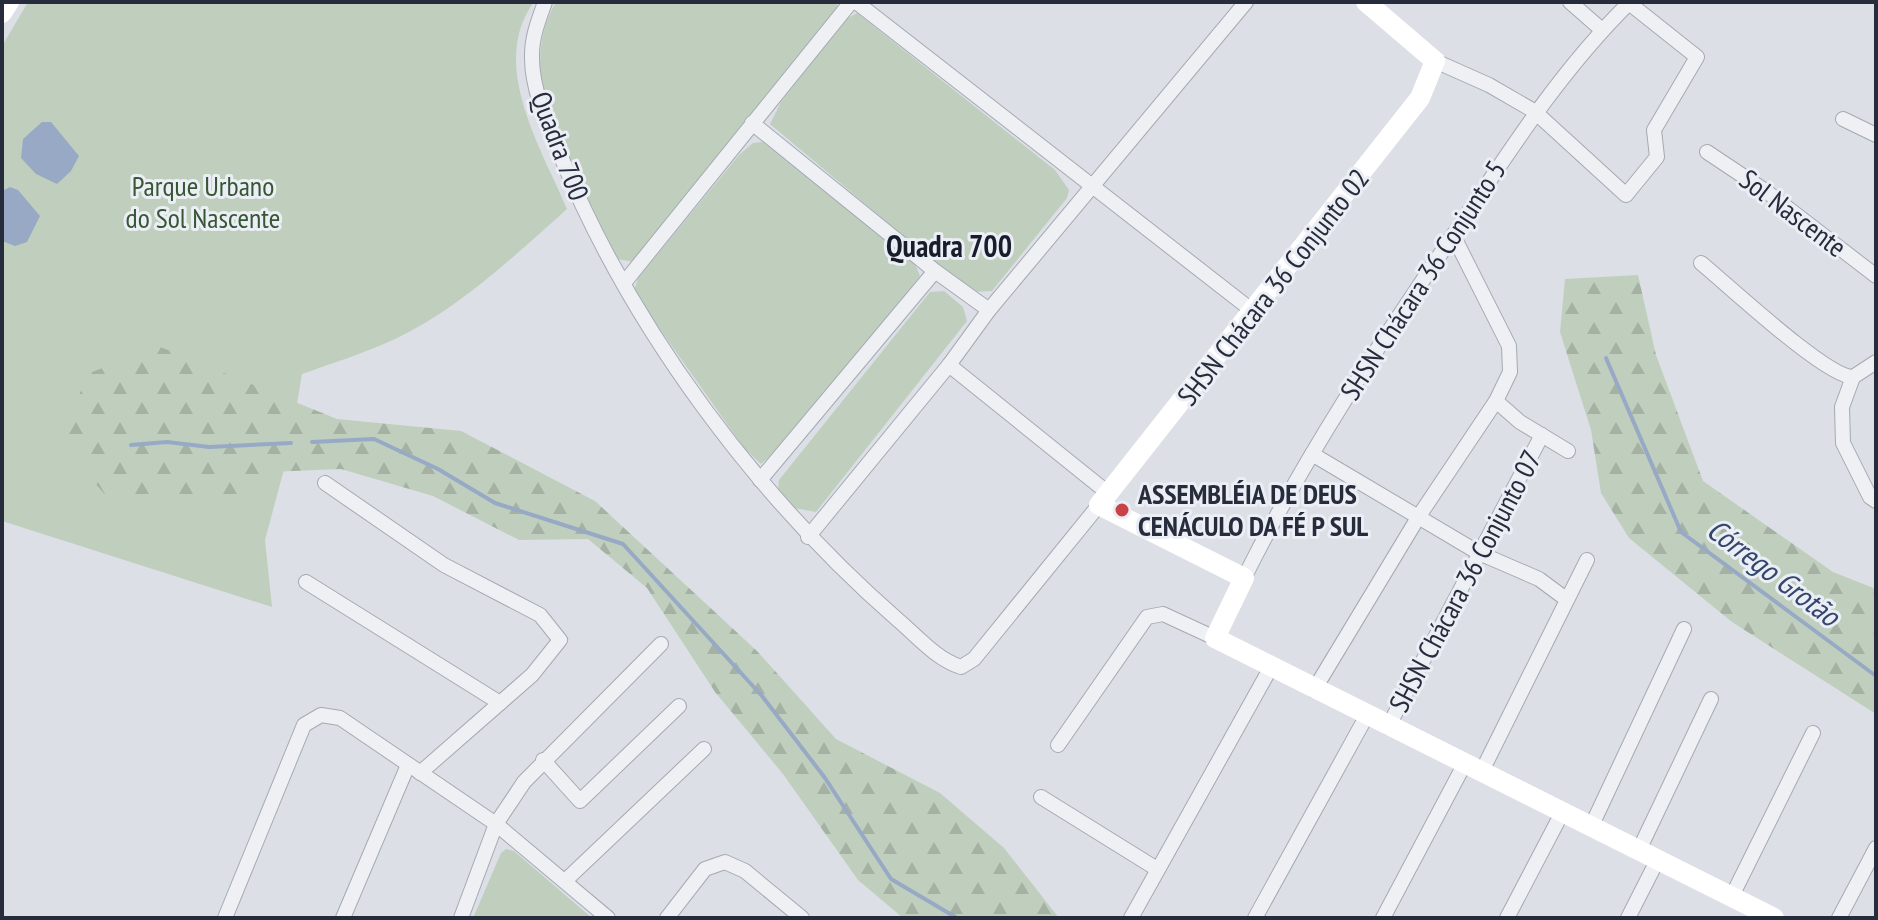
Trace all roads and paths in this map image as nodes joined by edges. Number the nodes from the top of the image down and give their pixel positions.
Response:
1 (9, 2) edge
2 (545, 2) edge
3 (853, 2) edge
4 (1246, 2) edge
5 (1366, 2) edge
6 (1570, 2) edge
7 (1630, 2) edge
8 (2, 13) edge
9 (1602, 30) junction
10 (1435, 61) junction
11 (1534, 111) junction
12 (1843, 119) dead end
13 (752, 123) junction
14 (1876, 135) edge
15 (1707, 152) dead end
16 (1091, 185) junction
17 (1453, 235) junction
18 (1701, 263) dead end
19 (935, 271) junction
20 (1876, 276) edge
21 (624, 283) junction
22 (989, 310) junction
23 (1254, 312) junction
24 (1876, 362) edge
25 (949, 365) junction
26 (1853, 377) junction
27 (1496, 401) junction
28 (1542, 435) junction
29 (1568, 451) dead end
30 (1312, 454) junction
31 (760, 480) junction
32 (325, 483) dead end
33 (1104, 499) junction
34 (1876, 501) edge
35 (1419, 516) junction
36 (808, 537) junction
37 (1479, 553) junction
38 (1587, 560) dead end
39 (1244, 578) junction
40 (306, 582) dead end
41 (1566, 599) junction
42 (1684, 629) dead end
43 (1215, 638) junction
44 (661, 644) dead end
45 (1270, 669) junction
46 (1314, 690) junction
47 (1711, 699) dead end
48 (500, 703) junction
49 (679, 706) dead end
50 (1366, 717) junction
51 (1388, 727) junction
52 (1813, 733) dead end
53 (1058, 745) dead end
54 (704, 749) dead end
55 (543, 760) junction
56 (414, 769) junction
57 (1472, 769) junction
58 (1041, 797) dead end
59 (1562, 813) junction
60 (496, 824) junction
61 (1591, 827) junction
62 (1876, 848) edge
63 (1639, 850) junction
64 (1658, 859) junction
65 (1157, 869) junction
66 (566, 880) junction
67 (1732, 896) junction
68 (1753, 913) edge
69 (225, 918) edge
70 (343, 918) edge
71 (461, 918) edge
72 (608, 918) edge
73 (667, 918) edge
74 (802, 918) edge
75 (1131, 918) edge
76 (1255, 918) edge
77 (1383, 918) edge
78 (1507, 918) edge
79 (1628, 918) edge
80 (1774, 918) edge
81 (1839, 918) edge

1 - 8 street
2 - 21 street, Quadra 700
3 - 13 street
3 - 16 street
4 - 16 street
5 - 10 street
6 - 9 street
7 - 9 street, SHSN Chácara 36 Conjunto 5
7 - 11 street
9 - 11 street, SHSN Chácara 36 Conjunto 5
10 - 11 street
10 - 23 street, SHSN Chácara 36 Conjunto 02
11 - 17 street, SHSN Chácara 36 Conjunto 5
12 - 14 street
13 - 19 street
13 - 21 street
15 - 20 street, Sol Nascente
16 - 22 street
16 - 23 street
17 - 27 street
17 - 30 street, SHSN Chácara 36 Conjunto 5
18 - 26 street
19 - 22 street
19 - 31 street
21 - 31 street, Quadra 700
22 - 25 street
23 - 33 street, SHSN Chácara 36 Conjunto 02
24 - 26 street
25 - 33 street
25 - 36 street
26 - 34 street
27 - 28 street
27 - 35 street
28 - 29 street
28 - 37 street, SHSN Chácara 36 Conjunto 07
30 - 35 street
30 - 39 street, SHSN Chácara 36 Conjunto 5
31 - 36 street, Quadra 700
32 - 48 street
33 - 36 street, Quadra 700
33 - 39 street
35 - 37 street
35 - 46 street
37 - 41 street
37 - 51 street, SHSN Chácara 36 Conjunto 07
38 - 41 street
39 - 43 street
40 - 48 street
41 - 57 street
42 - 61 street
43 - 45 street
43 - 53 street
44 - 55 street
45 - 46 street
45 - 65 street
46 - 50 street
47 - 63 street
48 - 56 street
49 - 55 street
50 - 51 street
50 - 76 street
51 - 57 street
52 - 67 street
54 - 66 street
55 - 60 street
56 - 60 street
56 - 69 street
56 - 70 street
57 - 59 street
57 - 77 street
58 - 65 street
59 - 61 street
59 - 78 street
60 - 66 street
60 - 71 street
61 - 63 street
62 - 81 street
63 - 64 street
64 - 67 street
64 - 79 street
65 - 75 street
66 - 72 street
67 - 68 street
68 - 80 street
73 - 74 street

